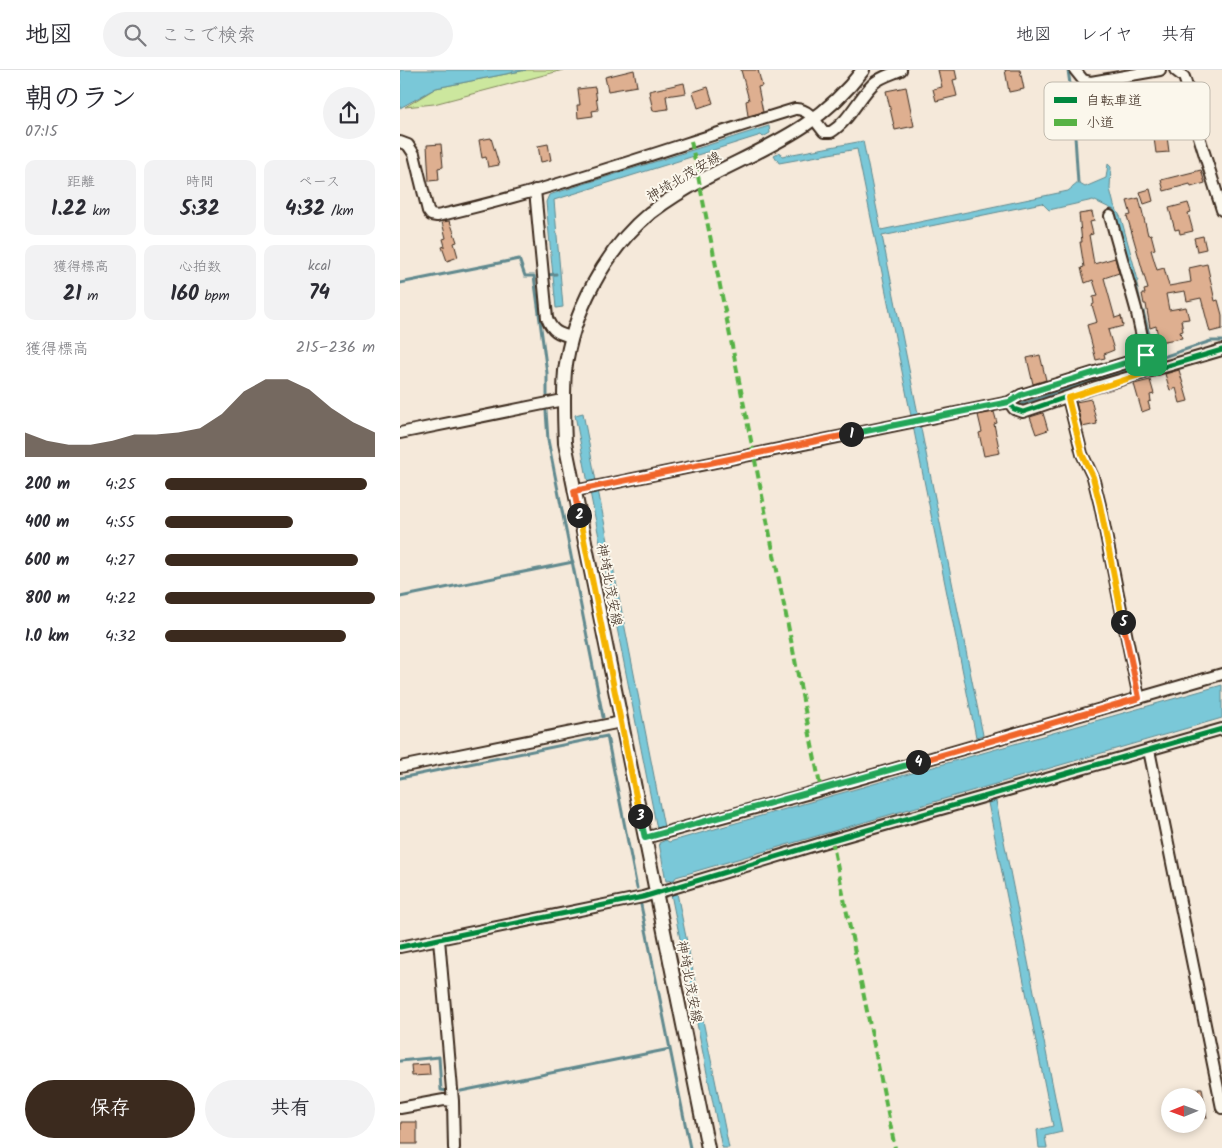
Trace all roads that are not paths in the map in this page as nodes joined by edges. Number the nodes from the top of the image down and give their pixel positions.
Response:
1 (863, 70) edge
2 (901, 70) edge
3 (1076, 70) edge
4 (1160, 70) edge
5 (1178, 71) edge
6 (1185, 82) edge
7 (814, 120) junction
8 (1200, 140) edge
9 (400, 142) edge
10 (535, 190) junction
11 (1222, 210) edge
12 (1110, 216) dead end
13 (572, 337) junction
14 (1222, 350) edge
15 (1149, 362) junction
16 (1068, 398) junction
17 (563, 400) junction
18 (1009, 402) junction
19 (400, 433) edge
20 (574, 491) junction
21 (1222, 674) edge
22 (1139, 698) junction
23 (621, 722) junction
24 (1222, 728) edge
25 (1149, 750) junction
26 (400, 767) edge
27 (650, 837) junction
28 (661, 891) junction
29 (439, 939) junction
30 (400, 947) edge
31 (453, 1101) junction
32 (400, 1108) edge
33 (1222, 1108) edge
34 (454, 1148) edge
35 (708, 1148) edge

1 - 7 main road, 神埼北茂安線
2 - 7 street
3 - 4 street
5 - 6 street
7 - 10 street
7 - 13 main road, 神埼北茂安線
8 - 11 street
9 - 10 street
10 - 13 street
12 - 15 street
13 - 17 main road, 神埼北茂安線
14 - 15 street
15 - 16 street
15 - 18 street
16 - 18 street
16 - 22 street
17 - 19 street
17 - 20 main road, 神埼北茂安線
18 - 20 street
20 - 23 main road, 神埼北茂安線
21 - 22 street
22 - 27 street
23 - 26 street
23 - 27 main road, 神埼北茂安線
24 - 25 street
25 - 28 street
25 - 33 street
27 - 28 main road, 神埼北茂安線
28 - 29 street
28 - 35 main road, 神埼北茂安線
29 - 30 street
29 - 31 street
31 - 32 street
31 - 34 street

